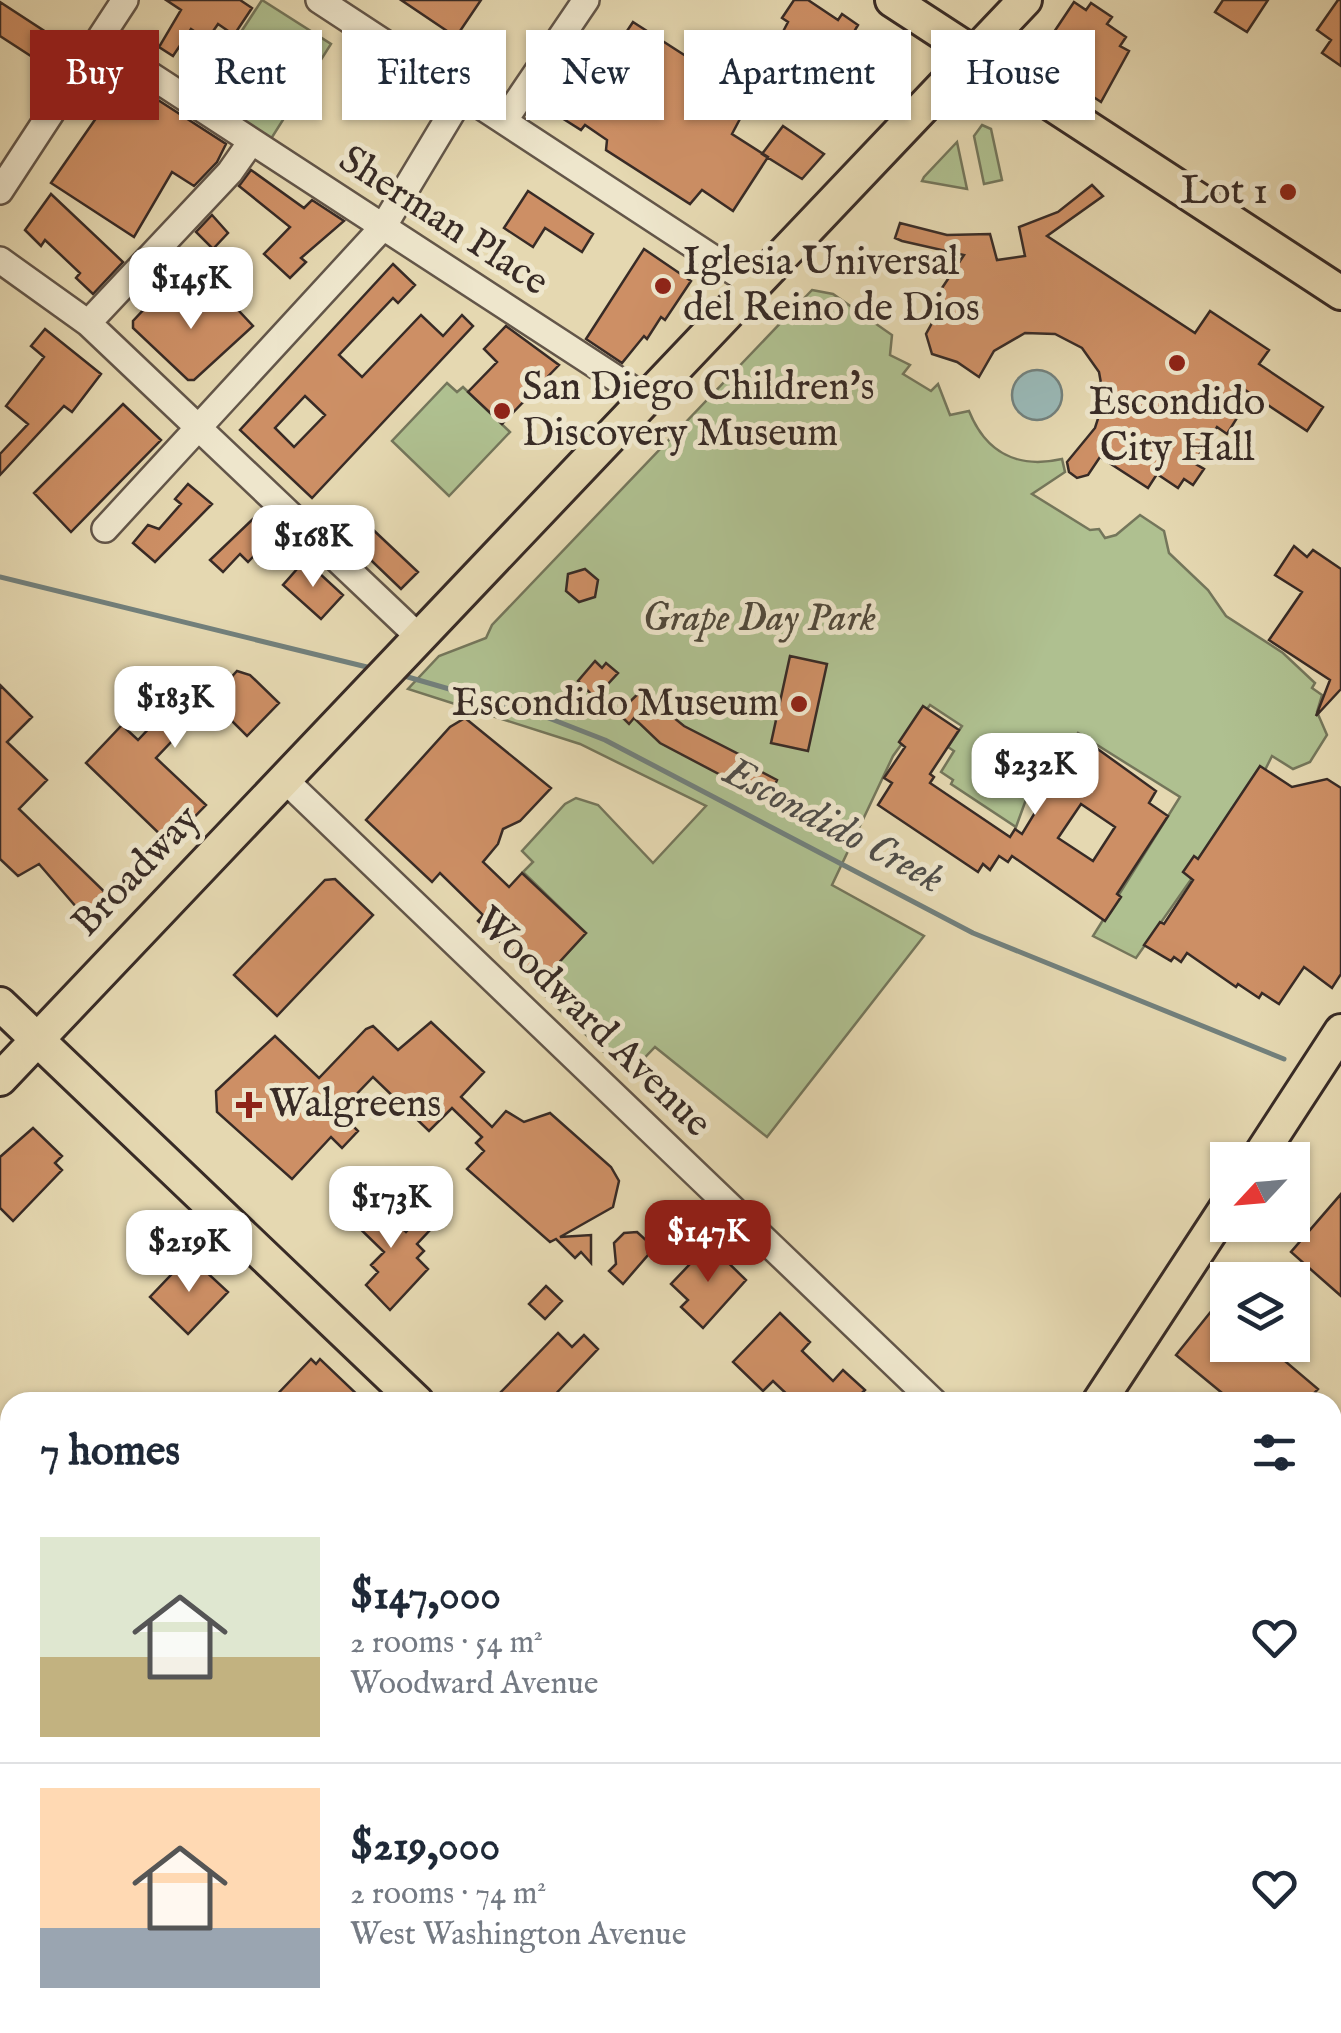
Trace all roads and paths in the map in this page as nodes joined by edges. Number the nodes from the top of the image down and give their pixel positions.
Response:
1 (125, 0) edge
2 (319, 0) edge
3 (586, 0) edge
4 (892, 0) edge
5 (1026, 0) edge
6 (105, 30) edge
7 (365, 30) edge
8 (938, 30) edge
9 (997, 30) edge
10 (159, 81) edge
11 (931, 98) edge
12 (46, 120) edge
13 (447, 120) edge
14 (1076, 120) edge
15 (504, 121) joint
16 (251, 142) junction
17 (0, 191) edge
18 (382, 227) junction
19 (0, 260) edge
20 (754, 285) junction
21 (1341, 293) edge
22 (88, 323) junction
23 (646, 398) junction
24 (198, 424) junction
25 (104, 529) dead end
26 (410, 647) junction
27 (285, 780) junction
28 (0, 1004) edge
29 (1341, 1031) edge
30 (37, 1039) junction
31 (0, 1078) edge
32 (1269, 1142) edge
33 (1210, 1232) edge
34 (407, 1392) edge
35 (924, 1392) edge
36 (1106, 1392) edge

1 - 6 street
2 - 7 street
3 - 15 street
4 - 8 main road
5 - 9 main road, Broadway
10 - 16 street, Sherman Place
11 - 20 main road, Broadway
12 - 17 street
13 - 18 street
14 - 21 main road
15 - 20 street
16 - 18 street, Sherman Place
16 - 22 street
18 - 23 street, Sherman Place
18 - 24 street
19 - 22 street
20 - 23 main road, Broadway
22 - 24 street
23 - 26 main road, Broadway
24 - 25 street
24 - 26 street
26 - 27 main road, Broadway
27 - 30 main road, Broadway
27 - 35 street, Woodward Avenue
28 - 30 main road
29 - 32 main road
30 - 31 main road, Broadway
30 - 34 main road
33 - 36 main road

